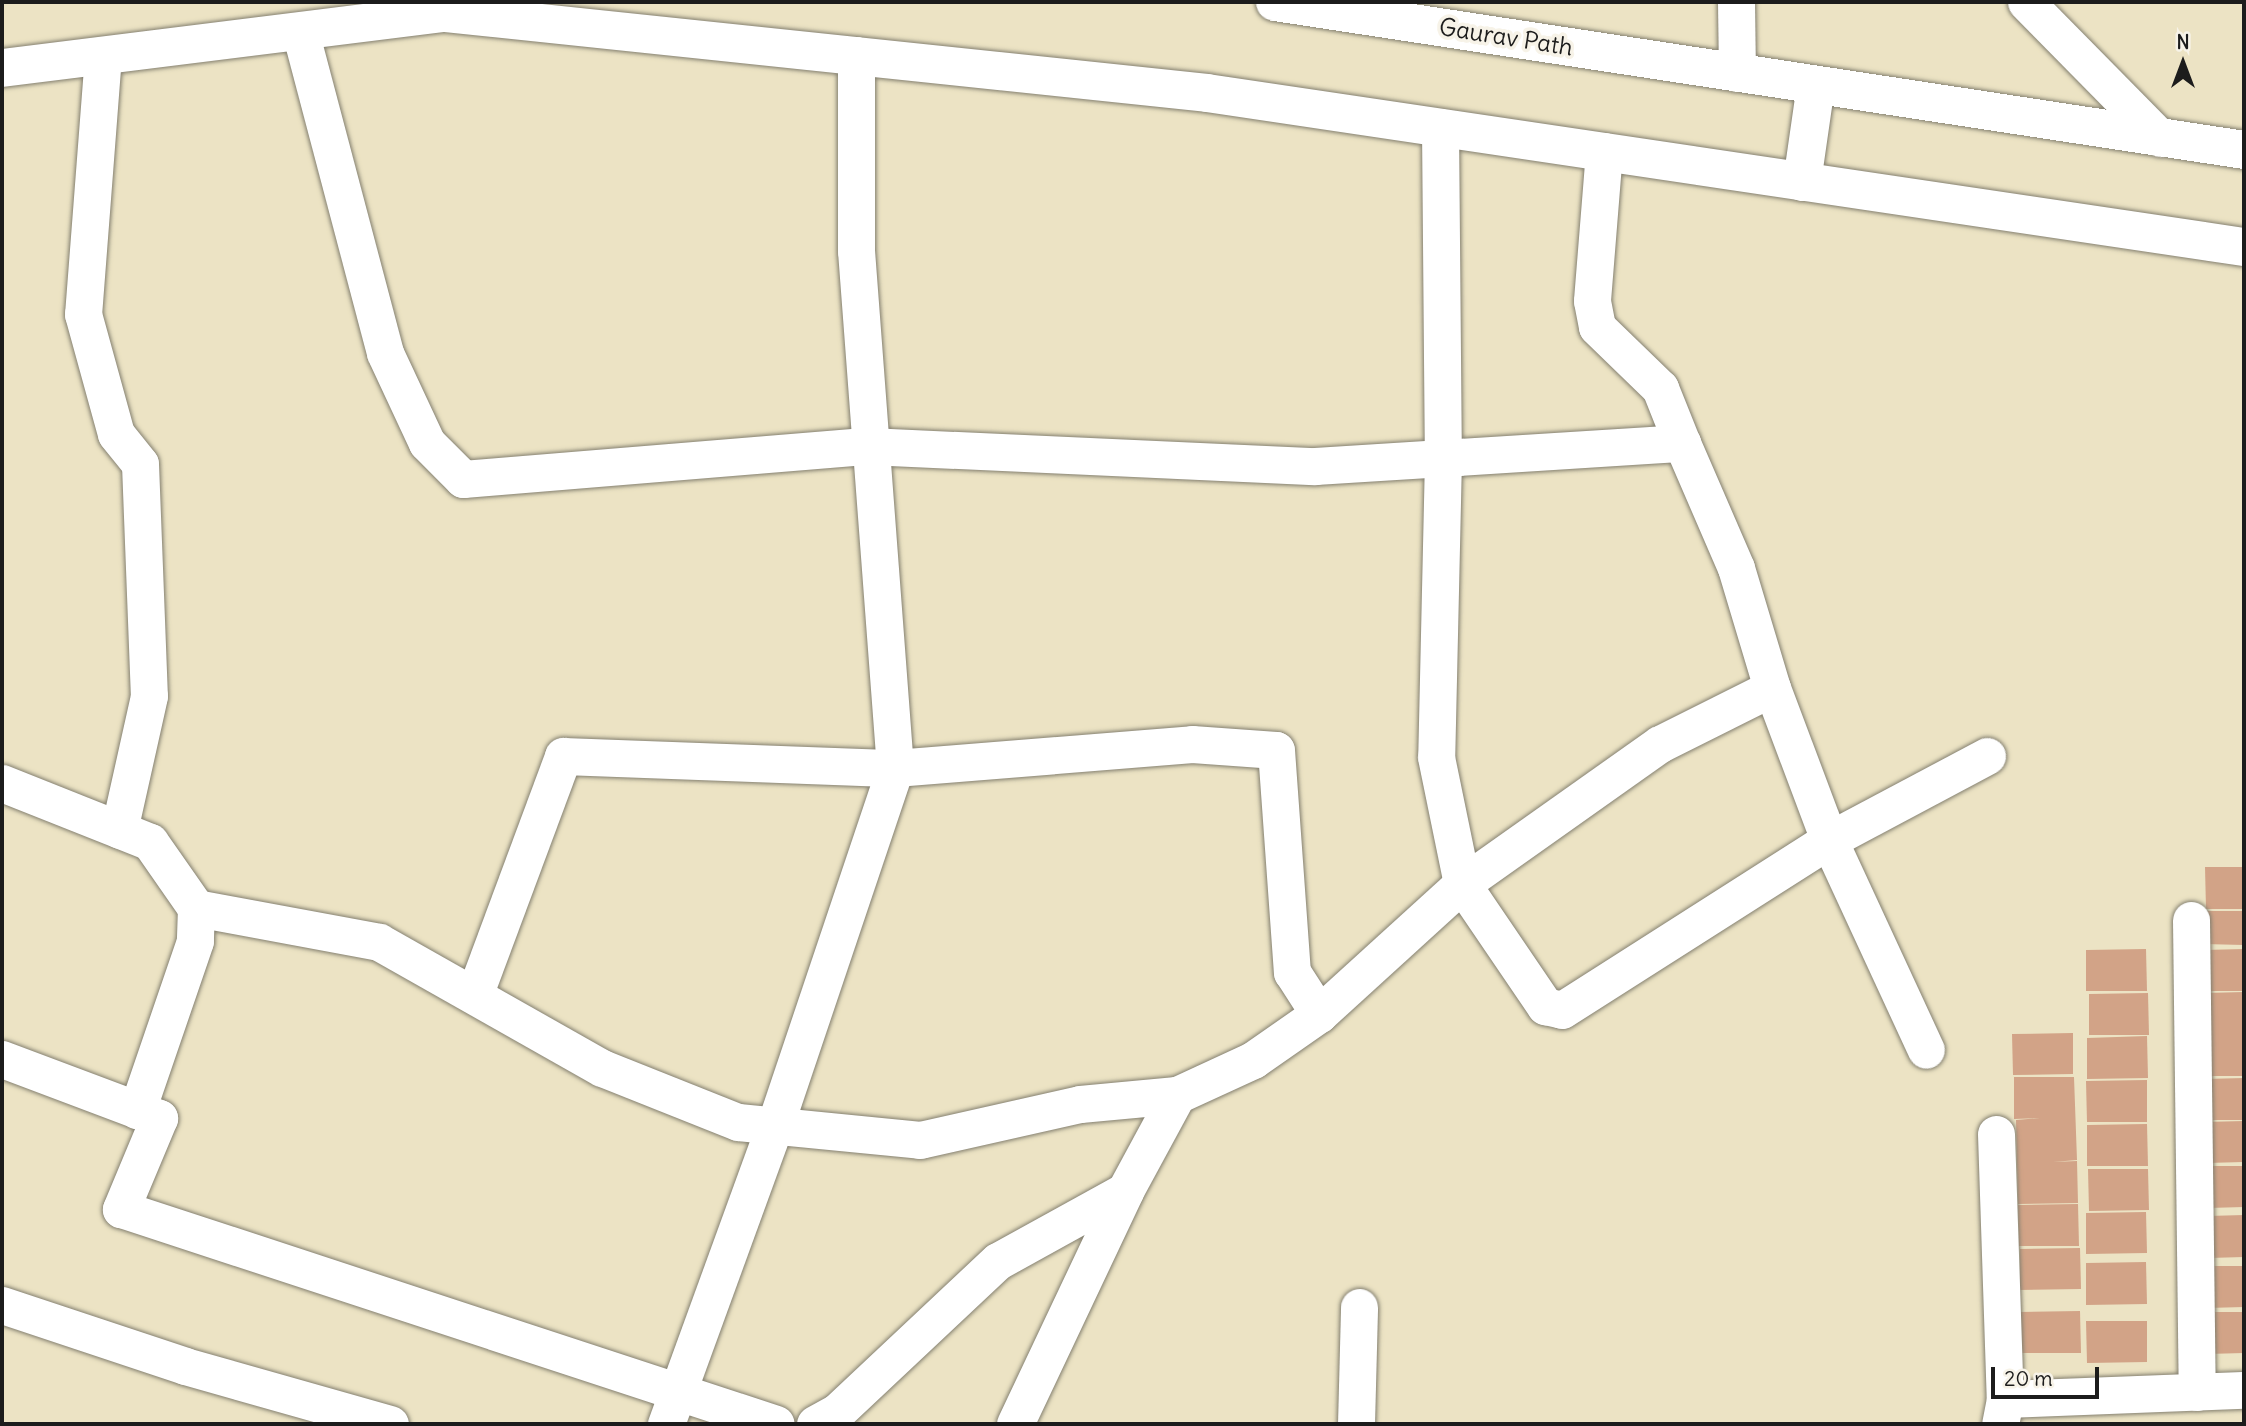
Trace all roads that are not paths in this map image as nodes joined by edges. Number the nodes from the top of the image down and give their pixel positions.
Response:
1 (1275, 2) edge
2 (1736, 2) edge
3 (2026, 2) edge
4 (300, 31) junction
5 (103, 55) junction
6 (856, 55) junction
7 (2, 68) edge
8 (1737, 73) junction
9 (1816, 85) junction
10 (1440, 127) junction
11 (2160, 138) junction
12 (2244, 150) edge
13 (1604, 152) junction
14 (1802, 181) junction
15 (2244, 247) edge
16 (1682, 443) junction
17 (868, 446) junction
18 (1443, 458) junction
19 (1772, 688) junction
20 (1986, 756) dead end
21 (895, 768) junction
22 (2, 783) edge
23 (119, 830) junction
24 (1829, 840) junction
25 (1462, 884) junction
26 (197, 908) junction
27 (2191, 920) dead end
28 (475, 993) junction
29 (1319, 1014) junction
30 (1926, 1050) dead end
31 (2, 1059) edge
32 (1177, 1095) junction
33 (137, 1110) junction
34 (774, 1128) junction
35 (1996, 1134) dead end
36 (1125, 1192) junction
37 (2, 1305) edge
38 (1359, 1307) dead end
39 (2244, 1391) edge
40 (2197, 1392) junction
41 (672, 1410) edge
42 (2002, 1412) edge
43 (390, 1424) edge
44 (776, 1424) edge
45 (815, 1424) edge
46 (1015, 1424) edge
47 (1356, 1424) edge

1 - 8 main road, Gaurav Path
2 - 8 street
3 - 11 street
4 - 5 main road
4 - 6 main road
4 - 17 street
5 - 7 main road
5 - 23 street
6 - 10 main road
6 - 17 street
8 - 9 main road, Gaurav Path
9 - 11 main road, Gaurav Path
9 - 14 main road
10 - 13 main road
10 - 18 street
11 - 12 main road, Gaurav Path
13 - 14 main road
13 - 16 street
14 - 15 main road
16 - 18 street
16 - 19 street
17 - 18 street
17 - 21 street
18 - 25 street
19 - 24 street
19 - 25 street
20 - 24 street
21 - 28 street
21 - 29 street
21 - 34 street
22 - 23 street
23 - 26 street
24 - 25 street
24 - 30 street
25 - 29 street
26 - 28 street
26 - 33 street
27 - 40 street
28 - 34 street
29 - 32 street
31 - 33 street
32 - 34 street
32 - 36 street
33 - 41 street
34 - 41 street
35 - 42 street
36 - 45 street
36 - 46 street
37 - 43 street
38 - 47 street
39 - 40 street
40 - 42 street
41 - 44 street

